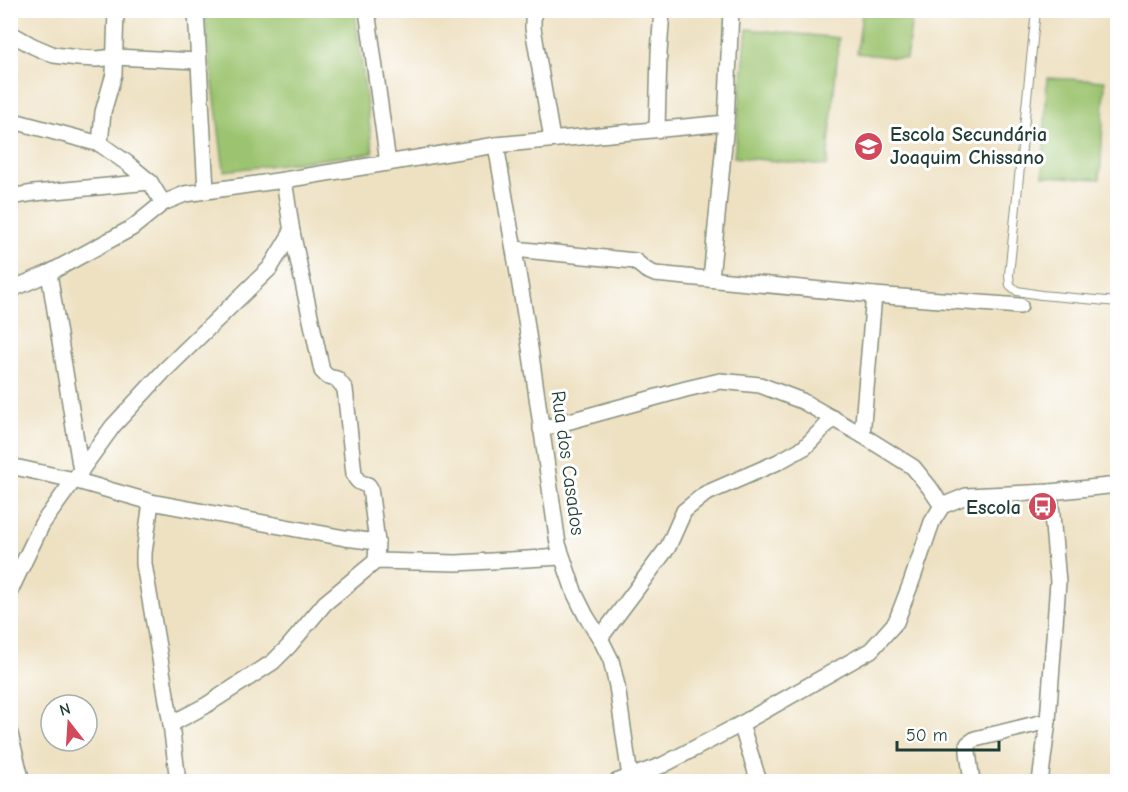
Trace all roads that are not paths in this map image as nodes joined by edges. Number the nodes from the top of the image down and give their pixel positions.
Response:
1 (116, 10) edge
2 (196, 10) edge
3 (367, 10) edge
4 (534, 10) edge
5 (662, 10) edge
6 (731, 10) edge
7 (1036, 10) edge
8 (10, 33) edge
9 (115, 57) junction
10 (198, 61) junction
11 (10, 120) edge
12 (726, 123) junction
13 (657, 129) junction
14 (552, 139) junction
15 (100, 144) junction
16 (496, 145) junction
17 (388, 163) junction
18 (284, 180) junction
19 (150, 182) junction
20 (206, 190) junction
21 (10, 197) edge
22 (163, 203) junction
23 (292, 232) junction
24 (514, 249) junction
25 (49, 273) junction
26 (711, 279) junction
27 (10, 290) edge
28 (874, 295) junction
29 (1118, 302) edge
30 (1020, 306) dead end
31 (833, 418) junction
32 (541, 429) junction
33 (862, 435) junction
34 (10, 466) edge
35 (77, 476) junction
36 (1118, 485) edge
37 (1050, 492) junction
38 (151, 502) junction
39 (942, 506) junction
40 (377, 542) junction
41 (561, 557) junction
42 (376, 561) junction
43 (10, 591) edge
44 (600, 638) junction
45 (1048, 721) junction
46 (171, 724) junction
47 (741, 724) junction
48 (10, 734) edge
49 (623, 779) edge
50 (22, 782) edge
51 (178, 782) edge
52 (759, 782) edge
53 (972, 782) edge
54 (1040, 782) edge

1 - 9 street
2 - 10 street
3 - 17 street
4 - 14 street
5 - 13 street
6 - 12 street
7 - 29 lane
8 - 9 street
9 - 10 street
9 - 15 street
10 - 20 street
11 - 15 street
12 - 13 street
12 - 26 street
13 - 14 street
14 - 16 street
15 - 19 street
16 - 17 street
16 - 24 street, Rua dos Casados
17 - 18 street
18 - 20 street
18 - 23 street
19 - 21 street
19 - 22 street
20 - 22 street
22 - 25 street
23 - 35 street
23 - 40 street
24 - 26 street
24 - 32 street, Rua dos Casados
25 - 27 street
25 - 35 street
26 - 28 street
28 - 30 street
28 - 33 street
31 - 32 street
31 - 33 street
31 - 44 street
32 - 41 street, Rua dos Casados
33 - 39 street
34 - 35 street
35 - 38 street
35 - 43 street
36 - 37 street
37 - 39 street
37 - 45 street
38 - 40 street
38 - 46 street
39 - 47 street
40 - 42 street
41 - 42 street
41 - 44 street, Rua dos Casados
42 - 46 street
44 - 49 street, Rua dos Casados
45 - 53 street
45 - 54 street
46 - 51 street
47 - 49 street
47 - 52 street
48 - 50 street

